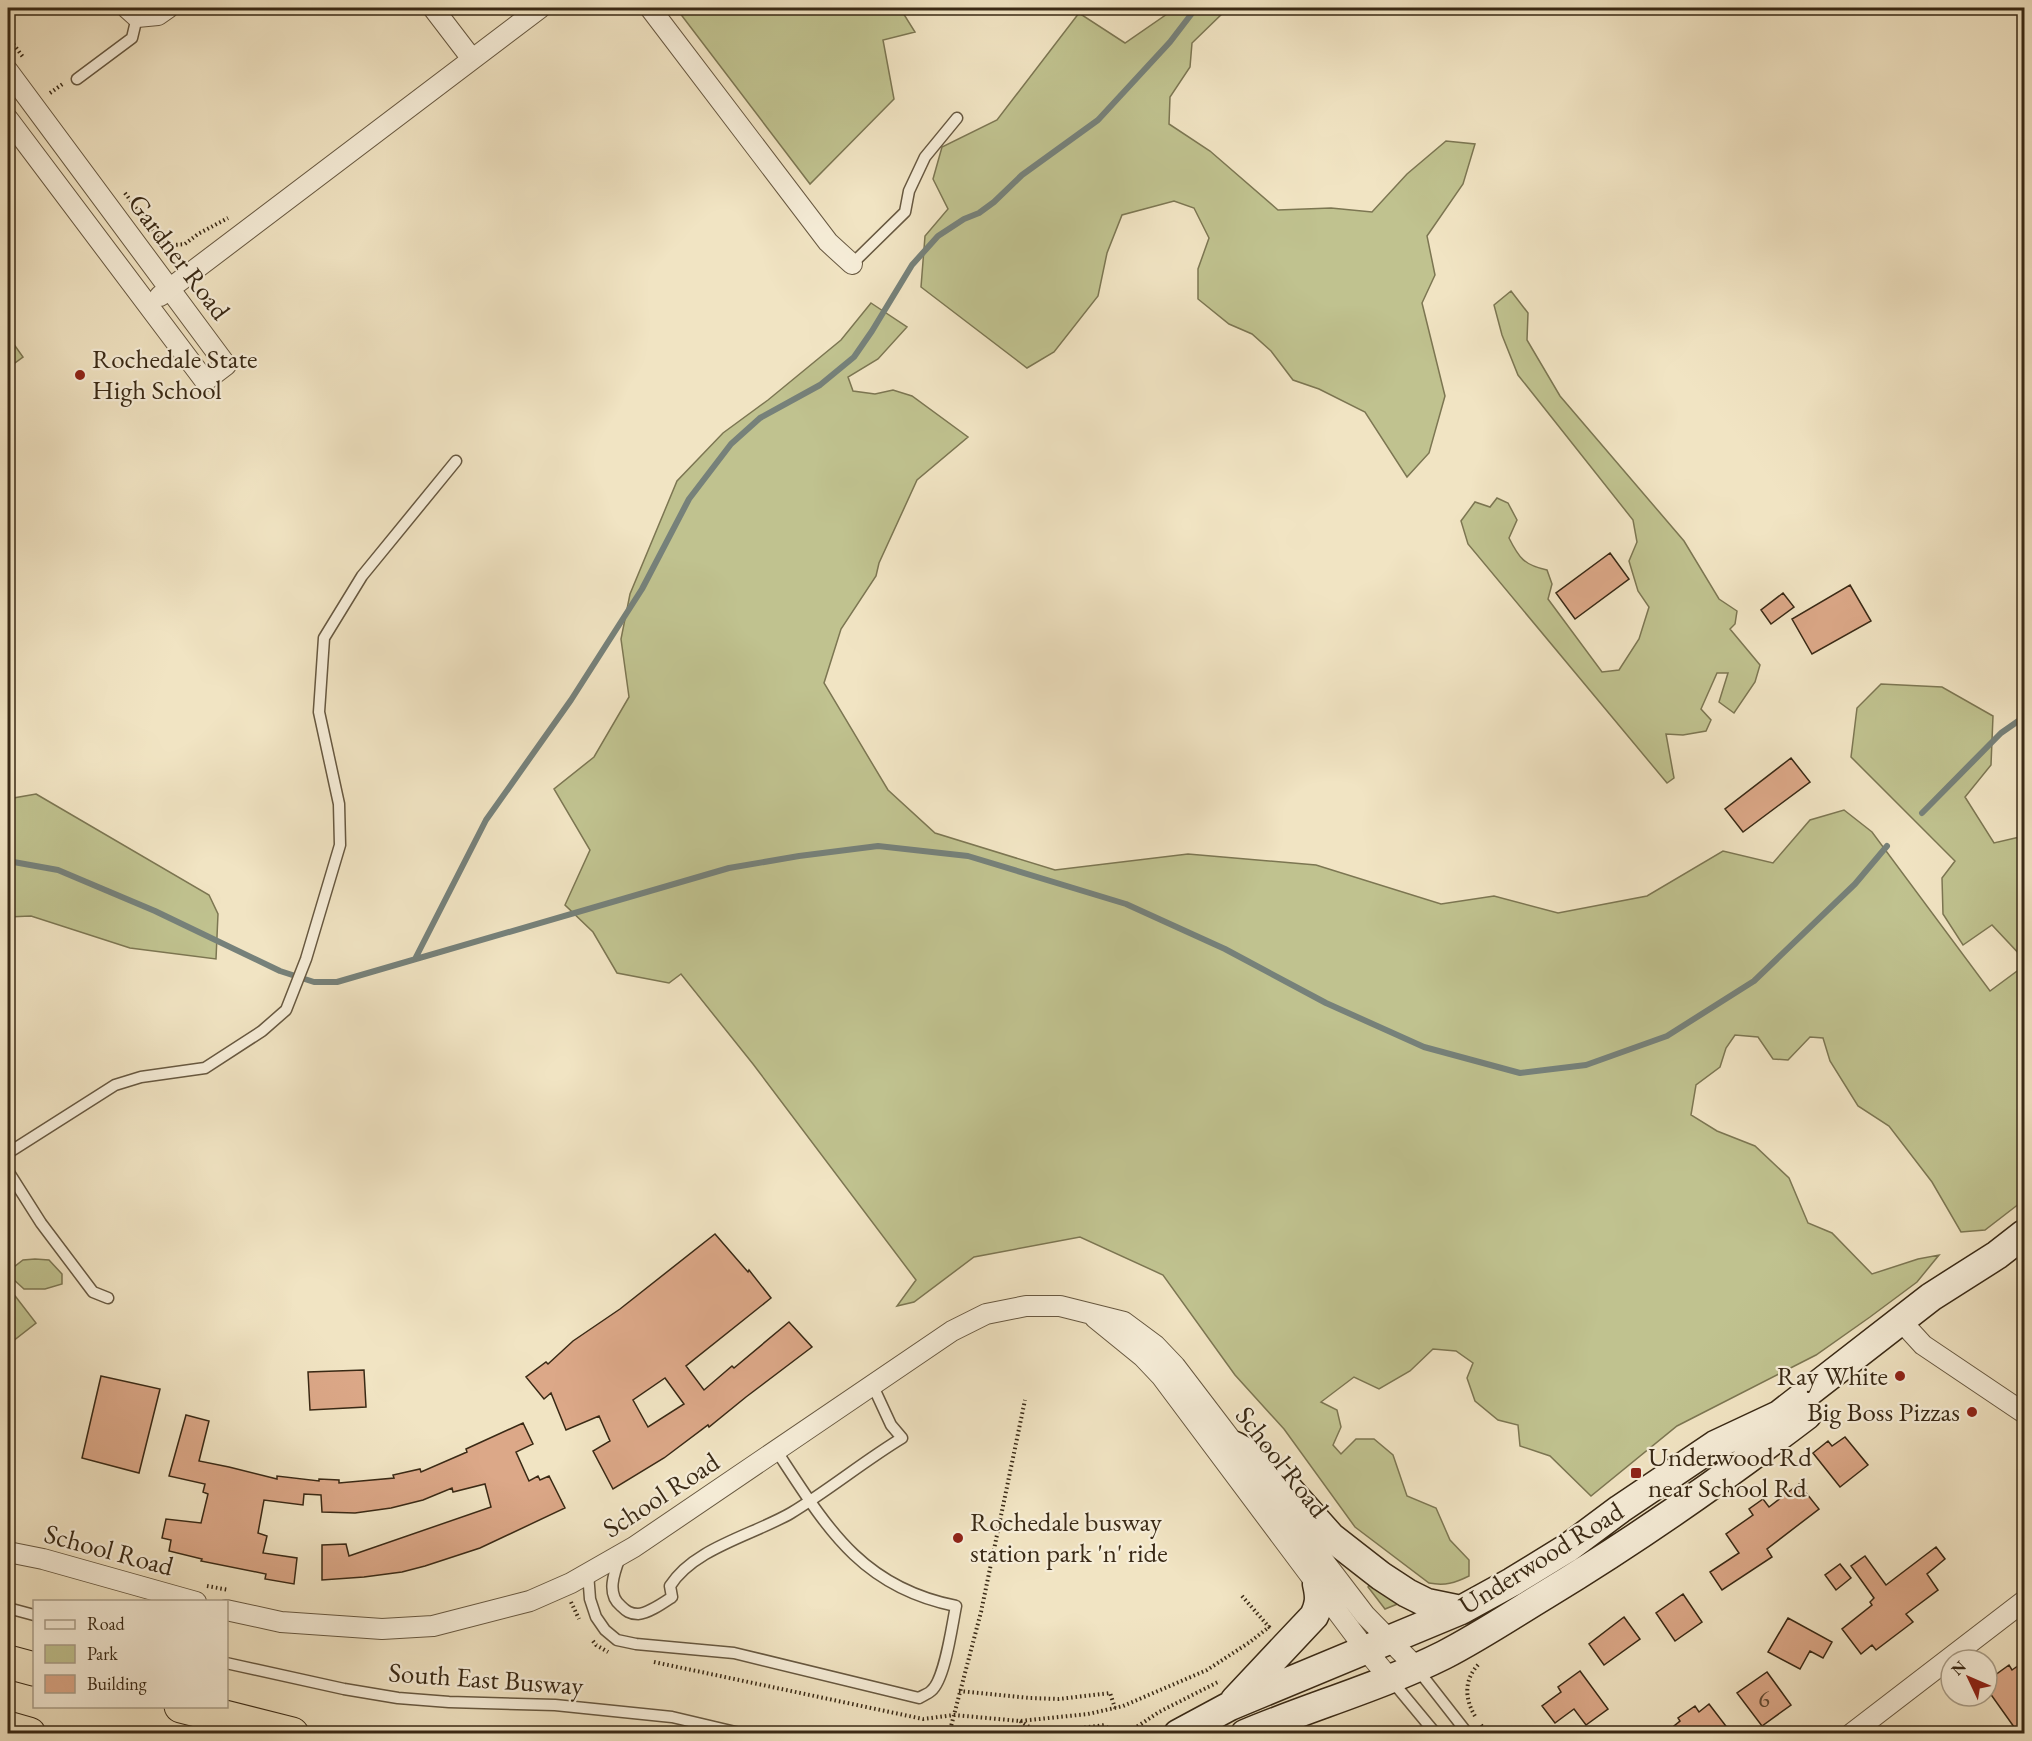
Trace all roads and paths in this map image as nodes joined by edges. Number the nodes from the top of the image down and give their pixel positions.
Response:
1 (168, 8) edge
2 (433, 8) edge
3 (540, 8) edge
4 (650, 8) edge
5 (132, 12) edge
6 (8, 37) edge
7 (472, 58) junction
8 (29, 65) dead end
9 (8, 71) edge
10 (77, 79) dead end
11 (43, 84) dead end
12 (50, 93) dead end
13 (957, 118) dead end
14 (8, 120) edge
15 (120, 187) dead end
16 (233, 216) dead end
17 (852, 264) joint
18 (169, 290) junction
19 (149, 305) junction
20 (456, 461) dead end
21 (8, 1153) edge
22 (8, 1171) edge
23 (2025, 1234) edge
24 (2025, 1251) edge
25 (108, 1298) dead end
26 (1090, 1314) junction
27 (1907, 1328) junction
28 (872, 1384) junction
29 (1025, 1400) dead end
30 (2025, 1413) edge
31 (1234, 1446) junction
32 (777, 1450) junction
33 (809, 1501) junction
34 (8, 1552) edge
35 (621, 1554) junction
36 (588, 1573) junction
37 (1317, 1584) junction
38 (1242, 1596) dead end
39 (569, 1599) dead end
40 (189, 1600) edge
41 (2025, 1601) edge
42 (8, 1608) edge
43 (228, 1610) edge
44 (1461, 1610) junction
45 (33, 1615) edge
46 (583, 1627) dead end
47 (1269, 1627) junction
48 (1273, 1631) dead end
49 (590, 1636) dead end
50 (1377, 1645) junction
51 (616, 1654) dead end
52 (650, 1661) dead end
53 (8, 1662) edge
54 (228, 1663) edge
55 (1416, 1667) junction
56 (33, 1669) edge
57 (1227, 1676) dead end
58 (1390, 1679) junction
59 (1468, 1680) dead end
60 (960, 1691) junction
61 (1230, 1706) junction
62 (185, 1708) edge
63 (1115, 1708) junction
64 (954, 1715) junction
65 (1020, 1721) junction
66 (8, 1728) edge
67 (1050, 1733) edge
68 (29, 1734) edge
69 (292, 1734) edge
70 (744, 1734) edge
71 (949, 1734) edge
72 (1112, 1734) edge
73 (1126, 1734) edge
74 (1178, 1734) edge
75 (1245, 1734) edge
76 (1436, 1734) edge
77 (1468, 1734) edge
78 (1488, 1734) edge
79 (1851, 1734) edge

1 - 5 street
2 - 7 street
3 - 7 street
4 - 17 street
5 - 10 lane
6 - 8 path
7 - 18 street
9 - 18 street, Gardner Road
11 - 12 path
13 - 17 lane
14 - 19 street, Gardner Road
15 - 16 path
18 - 19 street
18 - 19 street, Gardner Road
20 - 21 lane
22 - 25 lane
23 - 27 main road, Underwood Road
24 - 27 main road, Underwood Road
26 - 28 street, School Road
26 - 31 street, School Road
26 - 37 street, School Road
27 - 30 street
27 - 44 main road, Underwood Road
27 - 55 main road, Underwood Road
28 - 32 street, School Road
28 - 33 lane
29 - 60 path
31 - 44 main road
31 - 50 street, School Road
32 - 33 lane
32 - 35 street, School Road
33 - 35 lane
33 - 36 lane
34 - 40 street, School Road
35 - 36 street, School Road
36 - 43 street, School Road
37 - 50 street, School Road
37 - 61 main road
38 - 47 path
39 - 46 path
41 - 79 street
42 - 45 lane
44 - 50 main road, Underwood Road
47 - 48 path
47 - 63 path
49 - 51 path
50 - 55 street, School Road
50 - 58 street, School Road
50 - 61 main road, Underwood Road
52 - 64 path
53 - 56 highway
54 - 70 lane, South East Busway
55 - 58 main road, Underwood Road
55 - 77 lane
57 - 73 path
58 - 75 main road, Underwood Road
58 - 76 lane
59 - 78 path
60 - 63 path
60 - 64 path
61 - 74 main road, Underwood Road
62 - 69 highway
63 - 65 path
64 - 65 path
64 - 71 path
65 - 67 path
66 - 68 highway
67 - 72 path

